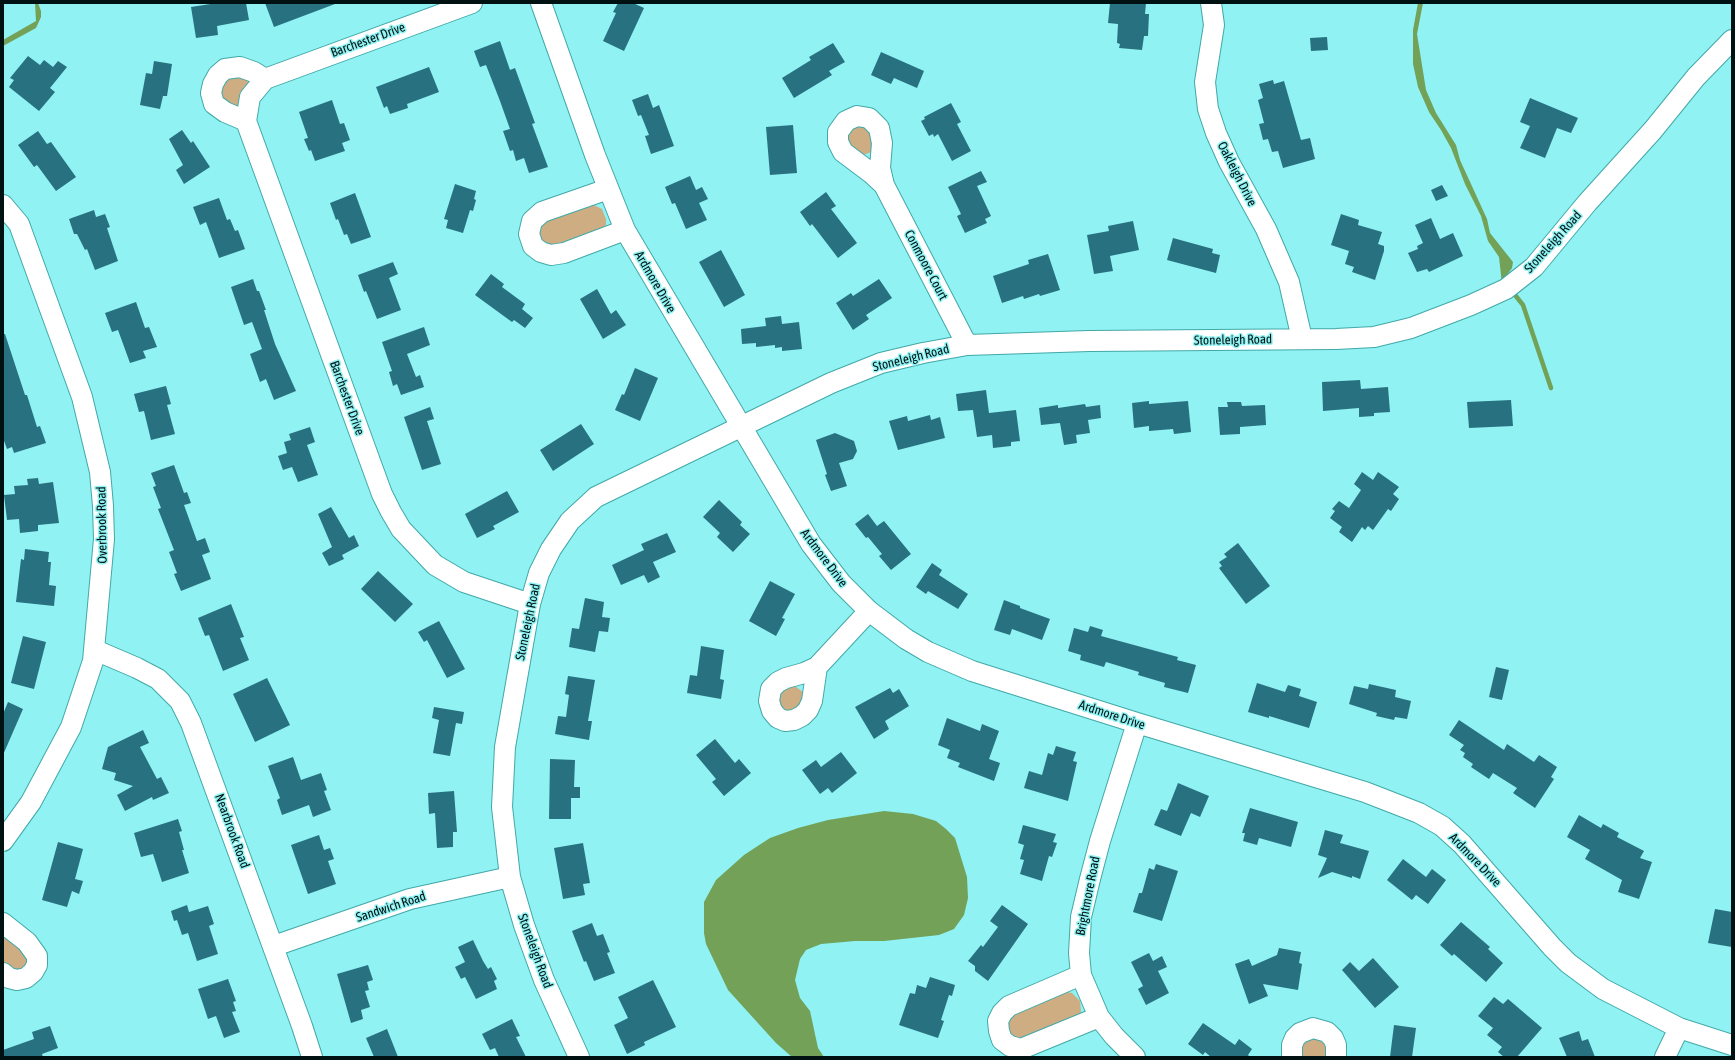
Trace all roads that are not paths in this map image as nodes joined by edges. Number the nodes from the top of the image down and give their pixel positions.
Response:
1 (472, 3) edge
2 (541, 3) edge
3 (1211, 3) edge
4 (1732, 40) edge
5 (265, 79) junction
6 (246, 120) junction
7 (884, 185) dead end
8 (608, 189) junction
9 (3, 205) edge
10 (625, 230) junction
11 (1302, 339) junction
12 (967, 345) junction
13 (741, 426) junction
14 (530, 604) junction
15 (869, 611) junction
16 (95, 650) junction
17 (817, 667) dead end
18 (1137, 724) junction
19 (3, 841) edge
20 (510, 877) junction
21 (3, 923) edge
22 (274, 946) junction
23 (3, 973) edge
24 (1081, 976) junction
25 (1099, 1017) junction
26 (1679, 1028) junction
27 (1732, 1045) edge
28 (312, 1057) edge
29 (579, 1057) edge
30 (1135, 1057) edge
31 (1292, 1057) edge
32 (1336, 1057) edge
33 (1665, 1057) edge

1 - 5 street, Barchester Drive
2 - 8 street, Ardmore Drive
3 - 11 street, Oakleigh Drive
4 - 11 street, Stoneleigh Road
5 - 6 street, Barchester Drive
5 - 6 street
6 - 14 street, Barchester Drive
7 - 12 street, Conmoore Court
8 - 10 street, Ardmore Drive
8 - 10 street
9 - 16 street, Overbrook Road
10 - 13 street, Ardmore Drive
11 - 12 street, Stoneleigh Road
12 - 13 street, Stoneleigh Road
13 - 14 street, Stoneleigh Road
13 - 15 street, Ardmore Drive
14 - 20 street, Stoneleigh Road
15 - 17 street
15 - 18 street, Ardmore Drive
16 - 19 street, Overbrook Road
16 - 22 street, Nearbrook Road
18 - 24 street, Brightmore Road
18 - 26 street, Ardmore Drive
20 - 22 street, Sandwich Road
20 - 29 street, Stoneleigh Road
21 - 23 street
22 - 28 street, Nearbrook Road
24 - 25 street, Brightmore Road
24 - 25 street
25 - 30 street, Brightmore Road
26 - 27 street, Ardmore Drive
26 - 33 street
31 - 32 street

